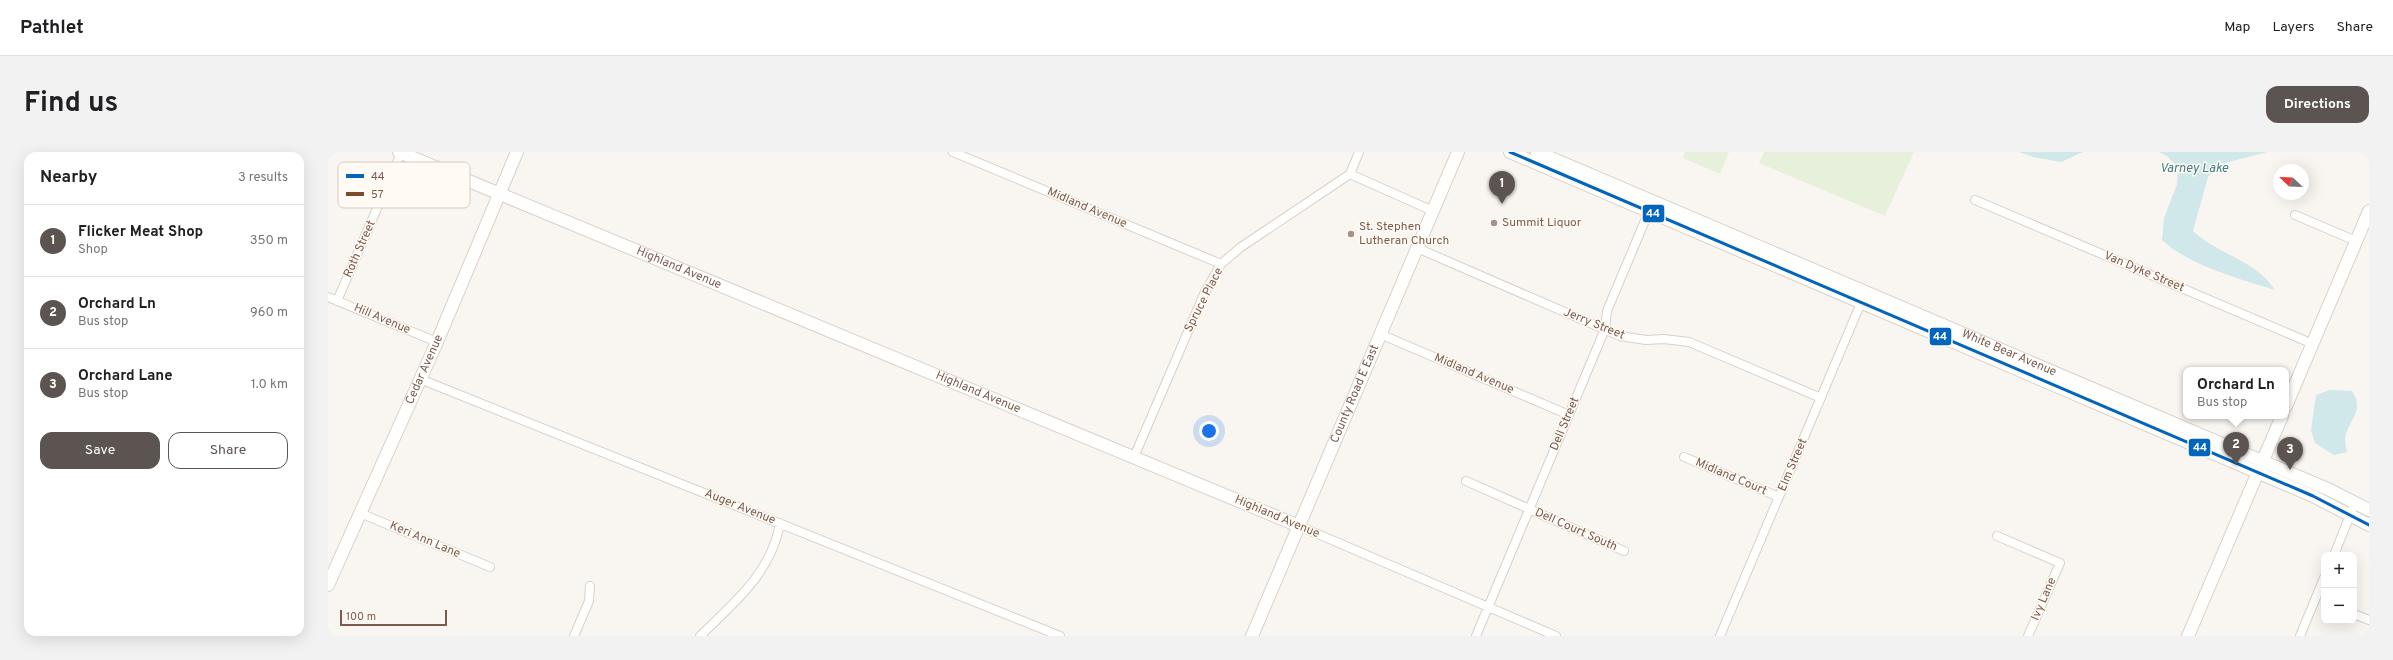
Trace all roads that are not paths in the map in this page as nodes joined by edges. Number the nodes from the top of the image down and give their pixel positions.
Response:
1 (517, 152) edge
2 (953, 152) edge
3 (1359, 152) edge
4 (1458, 152) edge
5 (1510, 152) edge
6 (1537, 152) edge
7 (400, 153) edge
8 (422, 162) edge
9 (1350, 174) junction
10 (470, 182) edge
11 (498, 193) junction
12 (1975, 200) dead end
13 (376, 208) edge
14 (1433, 211) junction
15 (1649, 211) junction
16 (2369, 211) edge
17 (2295, 215) dead end
18 (2356, 241) junction
19 (1417, 248) junction
20 (1221, 264) junction
21 (328, 297) edge
22 (1863, 298) junction
23 (337, 300) junction
24 (1605, 329) junction
25 (1380, 334) junction
26 (437, 342) junction
27 (2313, 344) junction
28 (420, 379) junction
29 (1821, 398) junction
30 (2289, 399) edge
31 (1569, 414) junction
32 (2281, 419) edge
33 (1684, 456) dead end
34 (1134, 457) junction
35 (2262, 462) junction
36 (2257, 473) junction
37 (1466, 481) dead end
38 (1779, 497) junction
39 (2356, 503) junction
40 (1528, 509) junction
41 (2369, 510) edge
42 (360, 513) junction
43 (2350, 515) junction
44 (780, 523) junction
45 (2369, 525) edge
46 (1298, 526) junction
47 (1997, 536) dead end
48 (1624, 551) dead end
49 (2335, 552) edge
50 (490, 567) dead end
51 (328, 584) edge
52 (590, 586) dead end
53 (2321, 586) edge
54 (2316, 598) junction
55 (2321, 600) edge
56 (1488, 607) junction
57 (2357, 615) edge
58 (2369, 620) edge
59 (1047, 633) edge
60 (574, 636) edge
61 (700, 636) edge
62 (1060, 636) edge
63 (1252, 636) edge
64 (1476, 636) edge
65 (1556, 636) edge
66 (1720, 636) edge
67 (2028, 636) edge
68 (2188, 636) edge
69 (2300, 636) edge

1 - 11 main road, Cedar Avenue
2 - 20 street, Midland Avenue
3 - 9 street
4 - 14 main road, County Road E East
5 - 15 main road, White Bear Avenue
6 - 22 main road, White Bear Avenue
7 - 8 main road, Highland Avenue
9 - 14 street
9 - 20 street, Spruce Place
10 - 11 main road, Highland Avenue
11 - 26 main road, Cedar Avenue
11 - 34 main road, Highland Avenue
12 - 27 street, Van Dyke Street
13 - 23 street, Roth Street
14 - 19 main road, County Road E East
15 - 22 main road, White Bear Avenue
15 - 24 street, Dell Street
16 - 18 main road
17 - 18 street
18 - 27 main road
19 - 24 street, Jerry Street
19 - 25 main road, County Road E East
20 - 34 street, Spruce Place
21 - 23 street, Hill Avenue
22 - 29 street, Elm Street
22 - 35 main road, White Bear Avenue
22 - 36 main road, White Bear Avenue
23 - 26 street, Hill Avenue
24 - 29 street, Jerry Street
24 - 31 street, Dell Street
25 - 31 street, Midland Avenue
25 - 46 main road, County Road E East
26 - 28 main road, Cedar Avenue
27 - 30 main road
28 - 42 main road, Cedar Avenue
28 - 44 street, Auger Avenue
29 - 38 street, Elm Street
31 - 40 street, Dell Street
32 - 35 main road
33 - 38 street, Midland Court
34 - 46 main road, Highland Avenue
35 - 36 main road
35 - 39 main road, White Bear Avenue
36 - 43 main road, White Bear Avenue
36 - 68 main road
37 - 40 street, Dell Court South
38 - 66 street, Elm Street
39 - 41 main road, White Bear Avenue
39 - 43 street
40 - 48 street, Dell Court South
40 - 56 street, Dell Street
42 - 50 street, Keri Ann Lane
42 - 51 main road, Cedar Avenue
43 - 45 main road, White Bear Avenue
43 - 49 street
44 - 59 street, Auger Avenue
44 - 61 street
46 - 56 street, Highland Avenue
46 - 63 main road, County Road E East
47 - 67 street, Ivy Lane
52 - 60 street
53 - 54 street
54 - 55 street
54 - 69 street
56 - 64 street, Dell Street
56 - 65 street, Highland Avenue
57 - 58 street
59 - 62 street, Auger Avenue

